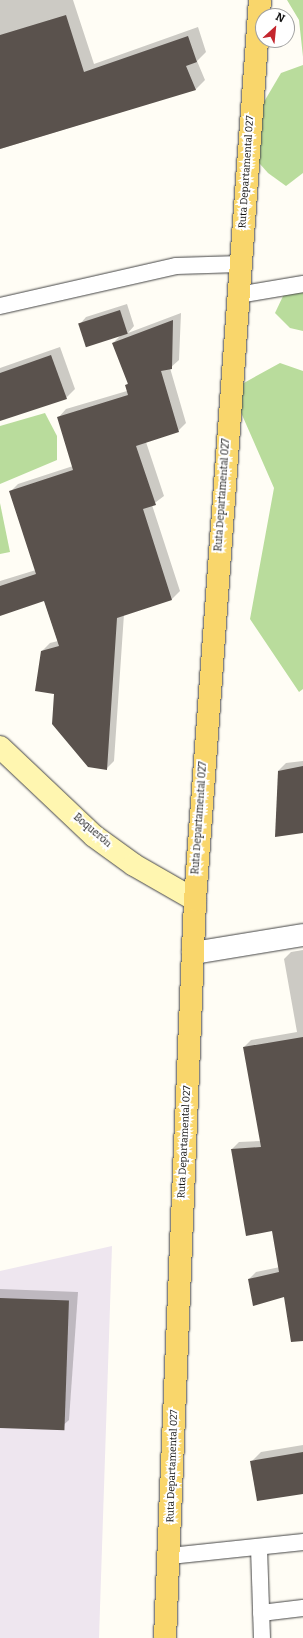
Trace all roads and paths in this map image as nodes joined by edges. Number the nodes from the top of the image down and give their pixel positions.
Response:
1 (260, 0) edge
2 (240, 264) junction
3 (303, 284) edge
4 (238, 295) junction
5 (0, 306) edge
6 (0, 747) edge
7 (194, 900) junction
8 (303, 935) edge
9 (194, 953) junction
10 (303, 1542) edge
11 (259, 1548) junction
12 (170, 1556) junction
13 (303, 1608) edge
14 (261, 1613) junction
15 (165, 1638) edge
16 (262, 1638) edge

1 - 2 main road, Ruta Departamental 027
2 - 4 main road, Ruta Departamental 027
2 - 5 lane
3 - 4 lane
4 - 7 main road, Ruta Departamental 027
6 - 7 street, Boquerón
7 - 9 main road, Ruta Departamental 027
8 - 9 street
9 - 12 main road, Ruta Departamental 027
10 - 11 lane
11 - 12 lane
11 - 14 lane
12 - 15 main road, Ruta Departamental 027
13 - 14 lane
14 - 16 lane

